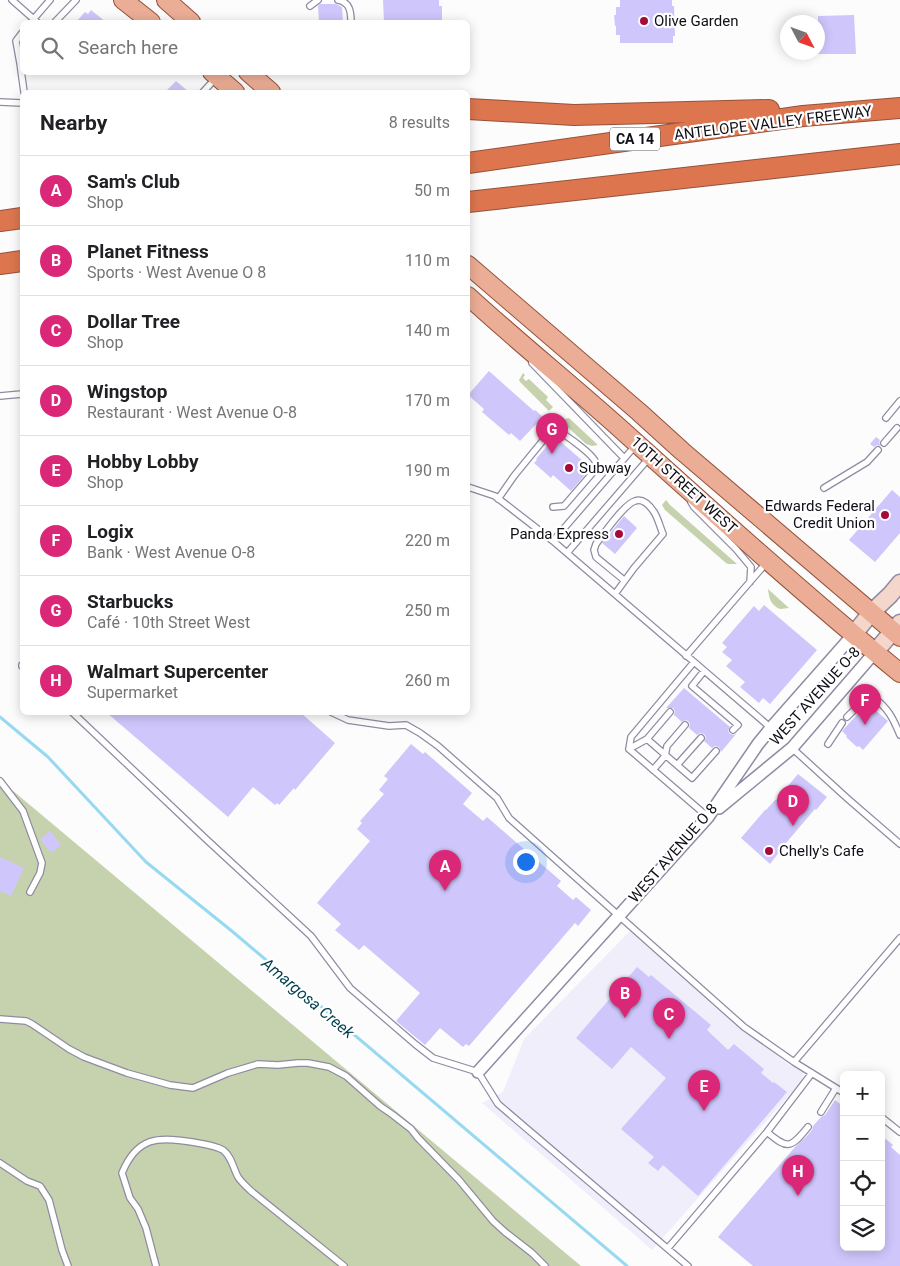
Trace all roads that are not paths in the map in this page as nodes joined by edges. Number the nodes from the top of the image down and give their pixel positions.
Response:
1 (12, 0) edge
2 (50, 0) edge
3 (76, 0) edge
4 (123, 0) edge
5 (166, 0) edge
6 (318, 0) edge
7 (338, 0) edge
8 (310, 6) dead end
9 (33, 20) edge
10 (35, 20) edge
11 (58, 20) edge
12 (148, 20) edge
13 (190, 20) edge
14 (351, 20) edge
15 (20, 36) edge
16 (20, 58) edge
17 (22, 75) edge
18 (214, 75) edge
19 (251, 75) edge
20 (24, 90) edge
21 (205, 90) edge
22 (233, 90) edge
23 (269, 90) edge
24 (0, 102) edge
25 (20, 104) edge
26 (900, 108) edge
27 (470, 109) edge
28 (803, 116) junction
29 (900, 154) edge
30 (470, 163) edge
31 (470, 202) edge
32 (20, 218) edge
33 (0, 221) edge
34 (20, 261) edge
35 (0, 264) edge
36 (470, 267) edge
37 (470, 298) edge
38 (491, 317) junction
39 (522, 352) dead end
40 (528, 359) dead end
41 (20, 394) edge
42 (0, 396) edge
43 (900, 401) edge
44 (886, 418) dead end
45 (897, 428) dead end
46 (661, 432) junction
47 (637, 444) junction
48 (884, 444) dead end
49 (878, 450) dead end
50 (650, 456) junction
51 (624, 458) junction
52 (677, 480) junction
53 (470, 488) edge
54 (824, 488) dead end
55 (498, 499) junction
56 (553, 507) dead end
57 (553, 541) junction
58 (567, 553) junction
59 (768, 560) junction
60 (624, 580) junction
61 (750, 582) junction
62 (900, 583) edge
63 (615, 594) junction
64 (871, 613) junction
65 (898, 630) edge
66 (854, 635) junction
67 (875, 652) junction
68 (686, 656) junction
69 (694, 662) junction
70 (704, 671) junction
71 (900, 673) edge
72 (670, 712) dead end
73 (75, 715) edge
74 (337, 715) edge
75 (847, 717) dead end
76 (842, 723) dead end
77 (685, 724) dead end
78 (770, 728) junction
79 (733, 730) dead end
80 (900, 735) edge
81 (700, 738) dead end
82 (647, 739) junction
83 (828, 744) dead end
84 (792, 748) junction
85 (629, 749) junction
86 (716, 751) dead end
87 (665, 756) junction
88 (677, 765) junction
89 (653, 770) junction
90 (0, 780) edge
91 (708, 817) junction
92 (900, 844) edge
93 (30, 892) dead end
94 (618, 915) junction
95 (900, 938) edge
96 (0, 1019) edge
97 (794, 1062) junction
98 (478, 1072) junction
99 (812, 1073) junction
100 (836, 1088) junction
101 (840, 1090) edge
102 (821, 1112) dead end
103 (885, 1120) edge
104 (808, 1127) dead end
105 (766, 1132) junction
106 (900, 1132) edge
107 (0, 1163) edge
108 (668, 1248) junction
109 (68, 1266) edge
110 (156, 1266) edge
111 (344, 1266) edge
112 (545, 1266) edge
113 (688, 1266) edge

1 - 9 lane
2 - 10 lane
3 - 11 lane
4 - 12 main road
5 - 13 main road
6 - 8 lane
7 - 14 lane
15 - 16 lane
17 - 20 lane
18 - 21 lane
18 - 22 main road
19 - 23 main road
24 - 25 lane
26 - 28 highway, ANTELOPE VALLEY FREEWAY / CA 14
27 - 28 highway
28 - 30 highway, ANTELOPE VALLEY FREEWAY / CA 14
29 - 31 highway
32 - 33 highway
34 - 35 highway
36 - 46 main road, 10TH STREET WEST
37 - 38 main road, 10TH STREET WEST
38 - 39 lane
38 - 47 main road, 10TH STREET WEST
40 - 51 lane
41 - 42 lane
43 - 44 lane
45 - 48 lane
46 - 47 main road
46 - 50 main road
46 - 64 main road, 10TH STREET WEST
47 - 50 main road, 10TH STREET WEST
47 - 51 lane
49 - 54 lane
50 - 52 main road, 10TH STREET WEST
50 - 58 lane
51 - 57 lane
52 - 59 main road, 10TH STREET WEST
52 - 61 lane
53 - 55 lane
55 - 56 lane
55 - 57 lane
57 - 58 lane
58 - 63 lane
59 - 61 lane
59 - 66 main road, 10TH STREET WEST
60 - 60 lane
60 - 63 lane
61 - 68 lane
62 - 64 street, WEST AVENUE O 8
63 - 68 lane
64 - 65 main road, 10TH STREET WEST
64 - 66 street, WEST AVENUE O 8
65 - 67 street
66 - 67 main road, 10TH STREET WEST
66 - 78 street, WEST AVENUE O 8
67 - 71 main road, 10TH STREET WEST
67 - 84 street, WEST AVENUE O-8
68 - 69 lane
69 - 70 lane
69 - 85 lane
70 - 78 lane
70 - 79 lane
72 - 82 lane
73 - 98 lane
74 - 94 lane
75 - 80 lane
76 - 83 lane
77 - 87 lane
78 - 91 street, WEST AVENUE O 8
81 - 88 lane
82 - 85 lane
82 - 87 lane
84 - 91 street, WEST AVENUE O-8
84 - 92 lane
85 - 89 lane
86 - 88 lane
87 - 88 lane
87 - 89 lane
89 - 91 lane
90 - 93 lane
91 - 94 street, WEST AVENUE O 8
94 - 97 lane
94 - 98 street, WEST AVENUE O 8
95 - 97 lane
96 - 112 lane
97 - 99 lane
98 - 108 lane
99 - 100 lane
99 - 105 lane
100 - 101 lane
100 - 102 lane
103 - 106 lane
104 - 105 lane
105 - 108 lane
107 - 109 lane
108 - 113 lane
110 - 111 lane

